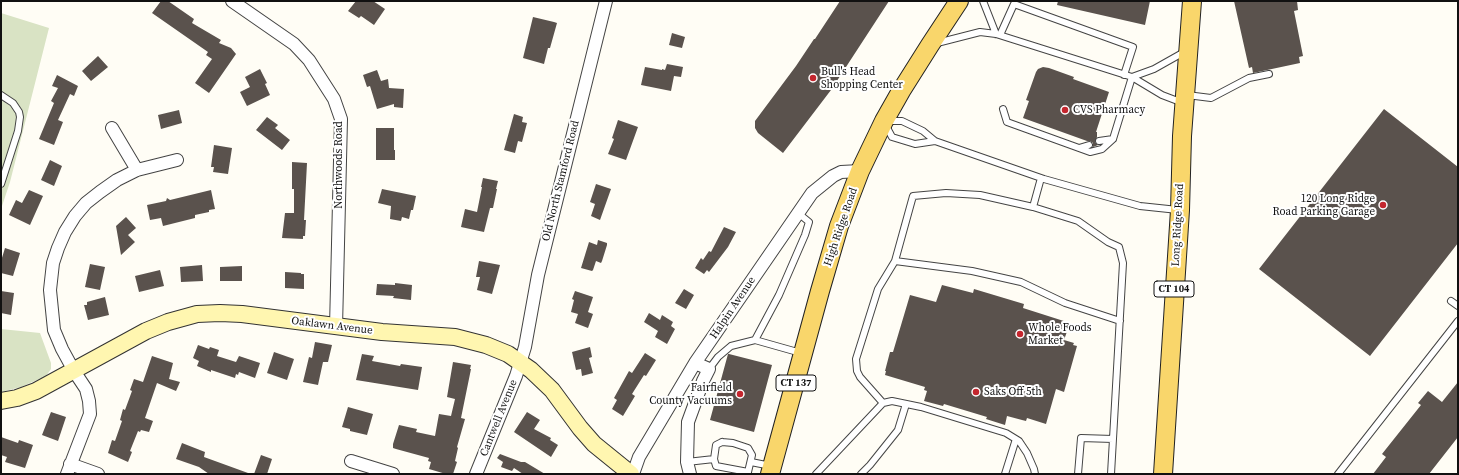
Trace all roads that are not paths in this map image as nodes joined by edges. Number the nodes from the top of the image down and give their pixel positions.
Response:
1 (232, 1) edge
2 (606, 1) edge
3 (959, 1) edge
4 (983, 1) edge
5 (1192, 1) edge
6 (1015, 3) edge
7 (998, 34) junction
8 (930, 44) junction
9 (1189, 49) junction
10 (1269, 74) dead end
11 (1124, 75) junction
12 (1132, 77) junction
13 (1, 96) edge
14 (1185, 99) junction
15 (1003, 109) dead end
16 (884, 121) junction
17 (112, 128) dead end
18 (1113, 139) junction
19 (935, 141) junction
20 (1099, 141) dead end
21 (1089, 145) dead end
22 (1079, 148) junction
23 (177, 160) dead end
24 (137, 170) junction
25 (860, 171) junction
26 (1041, 178) junction
27 (1, 184) edge
28 (1033, 207) junction
29 (1180, 210) junction
30 (798, 212) junction
31 (895, 261) junction
32 (1451, 301) dead end
33 (1458, 306) edge
34 (1120, 321) junction
35 (1458, 321) edge
36 (336, 327) junction
37 (755, 340) junction
38 (804, 354) junction
39 (520, 362) junction
40 (696, 363) junction
41 (709, 369) junction
42 (74, 371) junction
43 (1, 401) edge
44 (882, 403) junction
45 (906, 404) junction
46 (1016, 439) junction
47 (1113, 439) junction
48 (714, 459) junction
49 (351, 461) dead end
50 (687, 462) junction
51 (751, 462) junction
52 (68, 469) edge
53 (771, 470) edge
54 (98, 474) edge
55 (393, 474) edge
56 (476, 474) edge
57 (632, 474) edge
58 (690, 474) edge
59 (816, 474) edge
60 (861, 474) edge
61 (1005, 474) edge
62 (1035, 474) edge
63 (1078, 474) edge
64 (1111, 474) edge
65 (1163, 474) edge
66 (1338, 474) edge

1 - 36 street, Northwoods Road
2 - 39 street, Old North Stamford Road
3 - 8 main road, High Ridge Road / CT 137
4 - 7 lane
5 - 9 main road, Long Ridge Road / CT 104
6 - 7 lane
6 - 11 lane
7 - 8 lane
7 - 11 lane
8 - 16 main road, High Ridge Road / CT 137
9 - 12 lane
9 - 14 main road, Long Ridge Road / CT 104
10 - 14 lane
11 - 12 lane
12 - 14 lane
12 - 18 lane
13 - 27 lane
14 - 29 main road, Long Ridge Road / CT 104
15 - 22 lane
16 - 19 lane
16 - 19 lane
16 - 25 main road, High Ridge Road / CT 137
17 - 24 street
18 - 20 lane
18 - 22 lane
19 - 26 lane
21 - 22 lane
23 - 24 street
24 - 42 street
25 - 30 street, Halpin Avenue
25 - 38 main road, High Ridge Road / CT 137
26 - 28 lane
26 - 29 lane
28 - 31 lane
28 - 34 lane
29 - 65 main road, Long Ridge Road / CT 104
30 - 37 lane
30 - 40 street, Halpin Avenue
31 - 34 lane
31 - 44 lane
32 - 33 lane
34 - 47 lane
35 - 66 lane
36 - 39 street, Oaklawn Avenue
36 - 42 street, Oaklawn Avenue
37 - 38 lane
37 - 41 lane
38 - 53 main road, High Ridge Road / CT 137
39 - 56 street, Cantwell Avenue
39 - 57 street, Oaklawn Avenue
40 - 41 street
40 - 57 street, Halpin Avenue
41 - 50 street
42 - 43 street, Oaklawn Avenue
42 - 52 street
44 - 45 lane
44 - 59 lane
45 - 46 lane
45 - 60 lane
46 - 61 lane
46 - 62 lane
47 - 63 lane
47 - 64 lane
48 - 50 lane
48 - 51 lane
48 - 51 lane
49 - 55 street
50 - 58 street
51 - 53 lane
52 - 54 street

